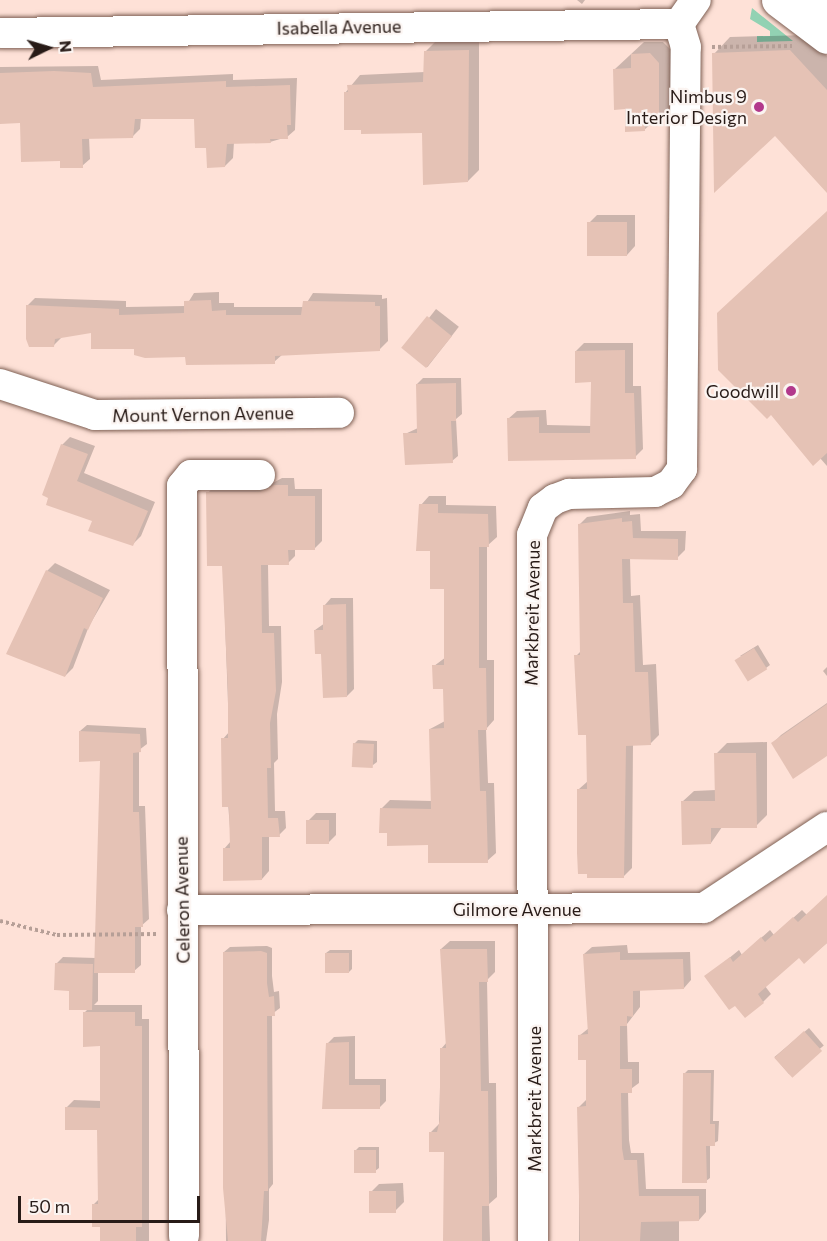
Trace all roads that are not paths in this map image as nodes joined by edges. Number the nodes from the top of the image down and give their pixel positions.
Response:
1 (696, 0) edge
2 (778, 0) edge
3 (818, 0) edge
4 (827, 3) edge
5 (679, 24) junction
6 (0, 33) edge
7 (815, 42) edge
8 (0, 384) edge
9 (339, 413) dead end
10 (260, 475) dead end
11 (827, 827) edge
12 (534, 909) junction
13 (182, 922) junction
14 (183, 1236) dead end
15 (533, 1241) edge

1 - 5 street
2 - 7 main road
3 - 4 main road
5 - 6 street, Isabella Avenue
5 - 12 street, Markbreit Avenue
8 - 9 street, Mount Vernon Avenue
10 - 13 street, Celeron Avenue
11 - 12 street, Gilmore Avenue
12 - 13 street, Gilmore Avenue
12 - 15 street, Markbreit Avenue
13 - 14 street, Celeron Avenue

